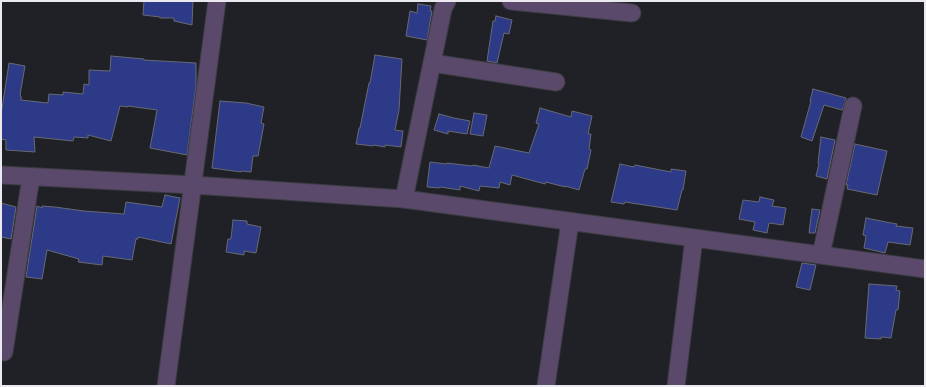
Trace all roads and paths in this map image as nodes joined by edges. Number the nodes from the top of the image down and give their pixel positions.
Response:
1 (217, 1) edge
2 (447, 1) edge
3 (510, 1) edge
4 (547, 3) edge
5 (632, 13) dead end
6 (432, 63) junction
7 (556, 82) dead end
8 (853, 106) dead end
9 (1, 175) edge
10 (31, 177) junction
11 (193, 185) junction
12 (404, 199) junction
13 (570, 222) junction
14 (694, 238) junction
15 (821, 255) junction
16 (925, 269) edge
17 (4, 352) dead end
18 (166, 386) edge
19 (546, 386) edge
20 (676, 386) edge

1 - 11 street
2 - 6 street
3 - 4 street
4 - 5 street
6 - 7 street
6 - 12 street
8 - 15 street
9 - 10 street
10 - 11 street
10 - 17 street
11 - 12 street
11 - 18 street
12 - 13 street
13 - 14 street
13 - 19 street
14 - 15 street
14 - 20 street
15 - 16 street

